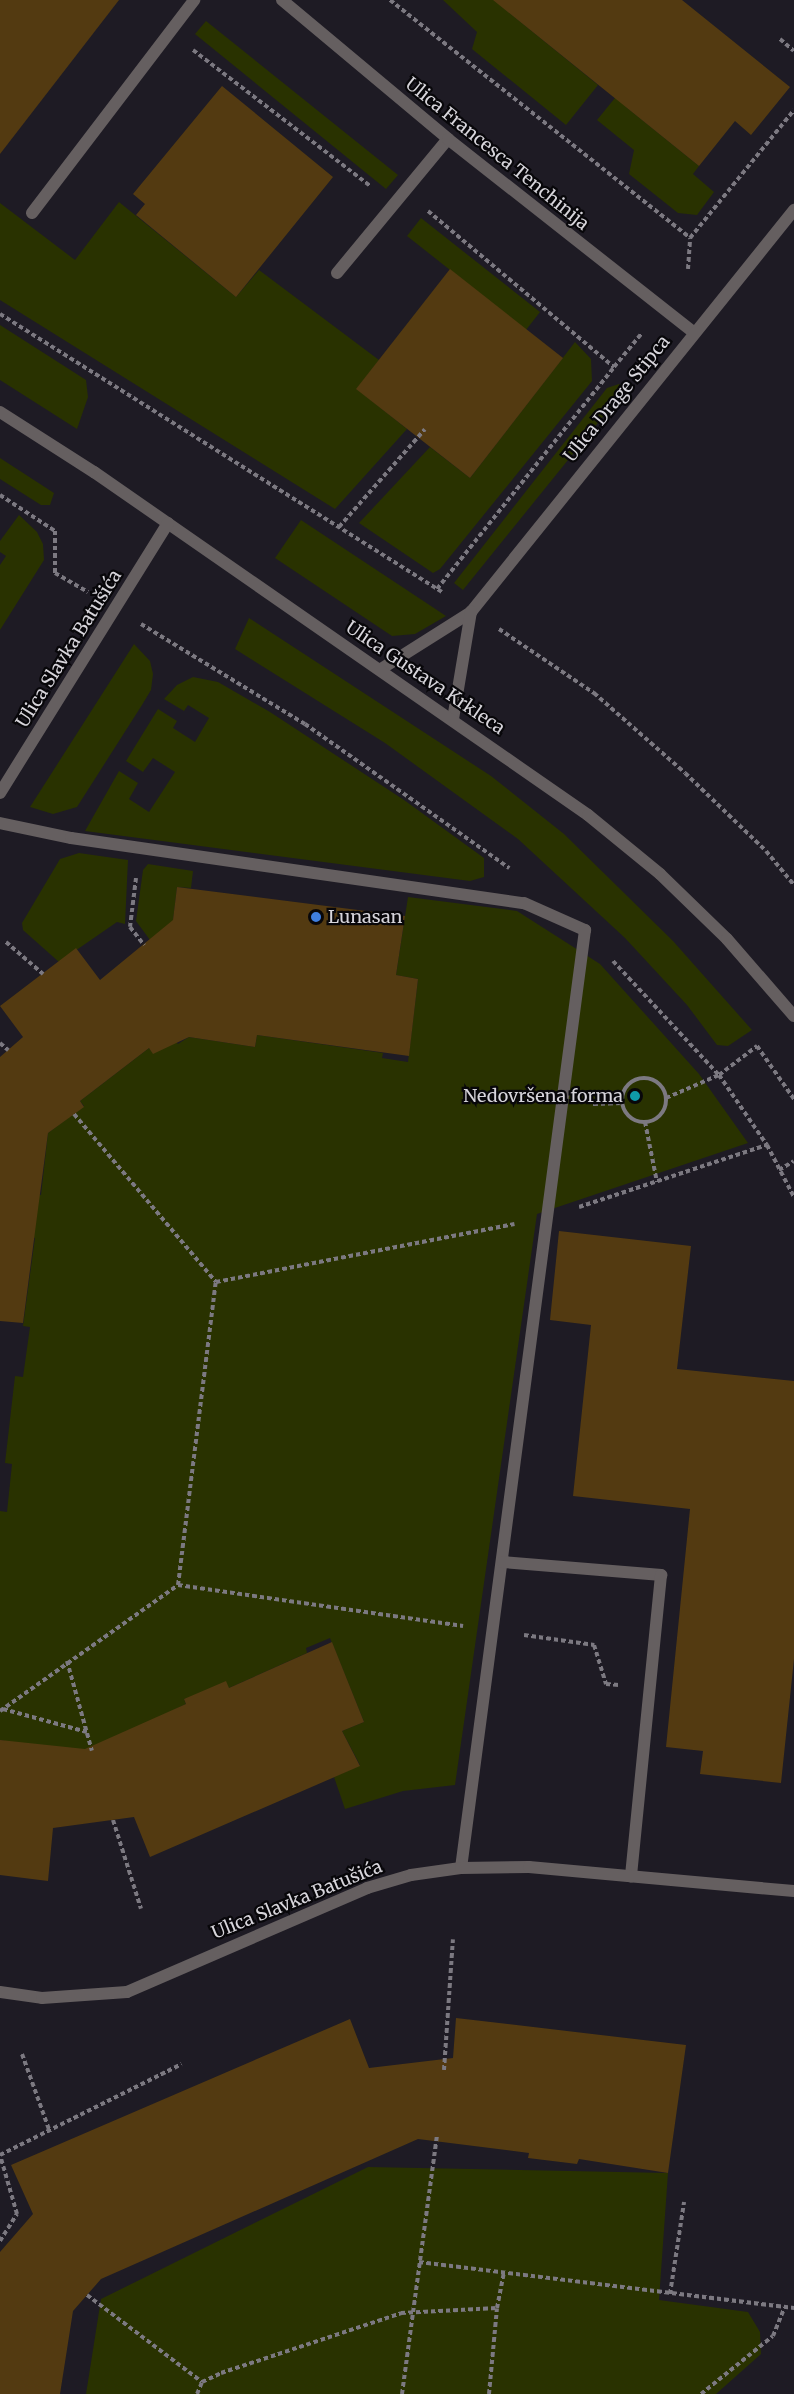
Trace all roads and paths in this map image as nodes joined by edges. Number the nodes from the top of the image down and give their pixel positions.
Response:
1 (194, 0) edge
2 (390, 0) edge
3 (284, 1) edge
4 (169, 31) junction
5 (780, 39) dead end
6 (794, 51) edge
7 (794, 110) edge
8 (448, 139) junction
9 (405, 192) junction
10 (394, 204) junction
11 (794, 210) edge
12 (32, 213) dead end
13 (690, 238) junction
14 (688, 269) dead end
15 (337, 273) dead end
16 (0, 314) edge
17 (644, 331) dead end
18 (693, 332) junction
19 (614, 367) junction
20 (0, 412) edge
21 (425, 429) dead end
22 (0, 495) edge
23 (168, 523) junction
24 (339, 527) junction
25 (91, 594) dead end
26 (471, 612) junction
27 (146, 628) dead end
28 (498, 628) dead end
29 (381, 669) junction
30 (453, 719) junction
31 (0, 793) edge
32 (0, 823) edge
33 (141, 848) junction
34 (512, 870) dead end
35 (794, 885) edge
36 (585, 930) junction
37 (6, 942) dead end
38 (144, 945) dead end
39 (43, 974) dead end
40 (794, 1016) edge
41 (0, 1043) edge
42 (8, 1050) dead end
43 (718, 1075) junction
44 (666, 1098) junction
45 (794, 1099) edge
46 (74, 1114) dead end
47 (645, 1122) junction
48 (767, 1145) junction
49 (794, 1161) edge
50 (779, 1170) junction
51 (657, 1182) junction
52 (794, 1197) edge
53 (548, 1218) junction
54 (216, 1282) junction
55 (503, 1562) junction
56 (178, 1585) junction
57 (493, 1630) junction
58 (67, 1661) junction
59 (650, 1689) junction
60 (1, 1710) edge
61 (87, 1732) junction
62 (92, 1751) dead end
63 (113, 1820) dead end
64 (461, 1868) junction
65 (631, 1876) junction
66 (794, 1891) edge
67 (141, 1909) dead end
68 (453, 1939) dead end
69 (0, 1992) edge
70 (22, 2054) dead end
71 (182, 2064) dead end
72 (444, 2070) dead end
73 (50, 2132) junction
74 (437, 2134) dead end
75 (0, 2155) edge
76 (684, 2202) dead end
77 (8, 2231) junction
78 (14, 2236) dead end
79 (0, 2241) edge
80 (419, 2262) junction
81 (504, 2272) junction
82 (670, 2294) junction
83 (87, 2295) dead end
84 (785, 2307) junction
85 (497, 2308) junction
86 (794, 2308) edge
87 (413, 2313) junction
88 (202, 2382) junction
89 (197, 2394) edge
90 (402, 2394) edge
91 (489, 2394) edge
92 (701, 2394) edge

1 - 4 street
2 - 13 path
3 - 8 street, Ulica Francesca Tenchinija
4 - 10 path
4 - 12 street
5 - 6 path
7 - 13 path
8 - 9 street
8 - 18 street, Ulica Francesca Tenchinija
9 - 10 street
9 - 19 path
10 - 15 street
11 - 18 street, Ulica Drage Stipca
13 - 14 path
16 - 24 path
17 - 19 path
18 - 26 street, Ulica Drage Stipca
19 - 24 path
20 - 23 street, Ulica Gustava Krkleca
21 - 24 path
22 - 25 path
23 - 29 street, Ulica Gustava Krkleca
23 - 31 street, Ulica Slavka Batušića
26 - 29 street, Ulica Drage Stipca
26 - 30 street, Ulica Drage Stipca
27 - 34 path
28 - 35 path
29 - 30 street, Ulica Gustava Krkleca
30 - 40 street, Ulica Gustava Krkleca
32 - 33 street
33 - 36 street
33 - 38 path
36 - 43 path
36 - 53 street
37 - 39 path
41 - 42 path
43 - 44 path
43 - 45 path
43 - 48 path
44 - 47 path
44 - 47 path
46 - 54 path
47 - 51 path
48 - 50 path
48 - 51 path
49 - 50 path
50 - 52 path
51 - 53 path
53 - 54 path
53 - 55 street
54 - 56 path
55 - 57 street
55 - 59 street
56 - 57 path
56 - 58 path
57 - 59 path
57 - 64 street
58 - 60 path
58 - 61 path
59 - 65 street
60 - 61 path
61 - 62 path
63 - 67 path
64 - 65 street, Ulica Slavka Batušića
64 - 69 street, Ulica Slavka Batušića
65 - 66 street, Ulica Slavka Batušića
68 - 72 path
70 - 73 path
71 - 73 path
73 - 75 path
74 - 80 path
75 - 77 path
76 - 82 path
77 - 78 path
77 - 79 path
80 - 81 path
80 - 87 path
81 - 82 path
81 - 85 path
82 - 84 path
83 - 88 path
84 - 86 path
84 - 92 path
85 - 87 path
85 - 91 path
87 - 88 path
87 - 90 path
88 - 89 path

